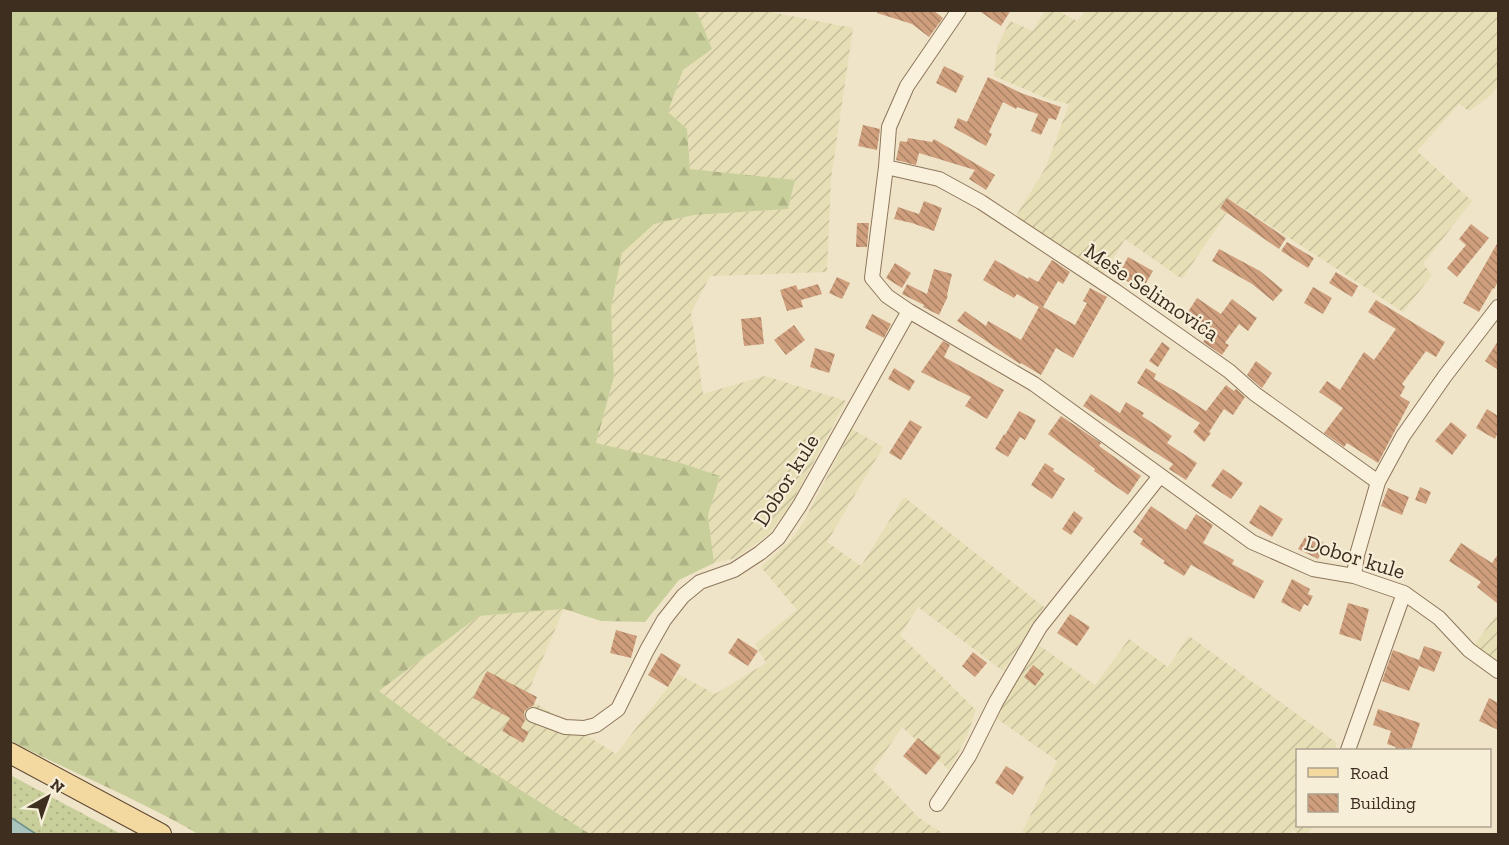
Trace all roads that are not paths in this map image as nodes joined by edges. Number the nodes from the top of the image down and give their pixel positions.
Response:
1 (959, 10) edge
2 (886, 167) junction
3 (1498, 307) edge
4 (909, 311) junction
5 (1160, 476) junction
6 (1378, 482) junction
7 (1354, 576) junction
8 (1404, 592) junction
9 (1498, 671) edge
10 (533, 715) dead end
11 (1348, 749) edge
12 (10, 753) edge
13 (937, 804) dead end
14 (161, 834) edge

1 - 2 street, Dobor kule
2 - 4 street, Dobor kule
2 - 6 street, Meše Selimovića
3 - 6 street
4 - 5 street, Dobor kule
4 - 10 street, Dobor kule
5 - 7 street, Dobor kule
5 - 13 street
6 - 7 street
7 - 8 street, Dobor kule
8 - 9 street, Dobor kule
8 - 11 street
12 - 14 main road

